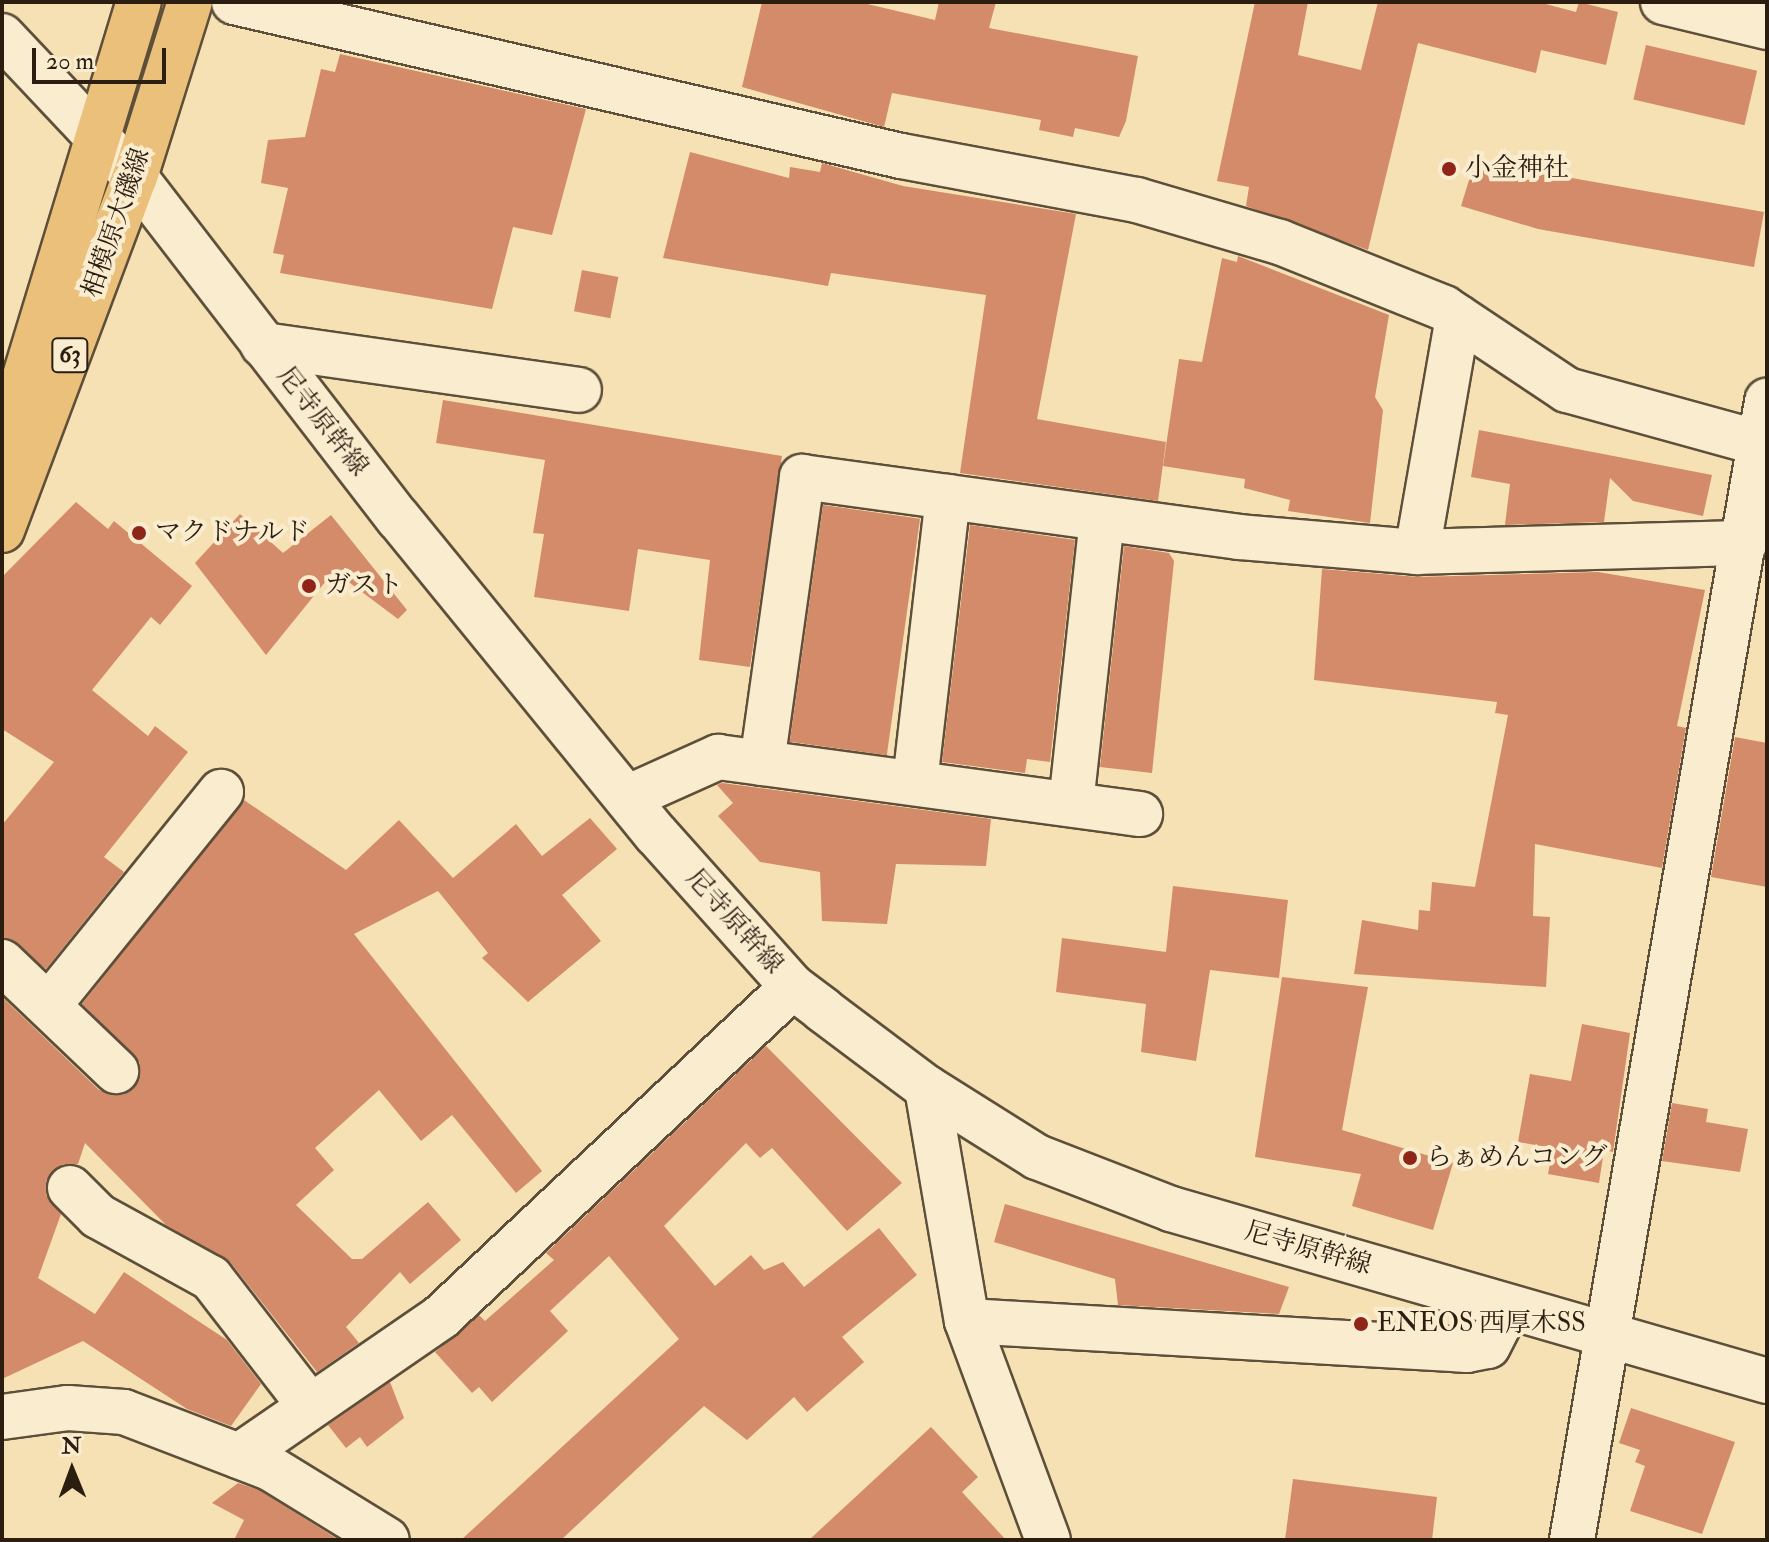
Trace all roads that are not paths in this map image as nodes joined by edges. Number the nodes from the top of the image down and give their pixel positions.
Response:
1 (139, 2) edge
2 (190, 2) edge
3 (234, 2) edge
4 (1663, 2) edge
5 (1767, 27) edge
6 (2, 36) edge
7 (102, 140) junction
8 (135, 177) junction
9 (1458, 318) junction
10 (263, 345) junction
11 (579, 390) dead end
12 (1763, 422) edge
13 (2, 452) edge
14 (948, 497) junction
15 (1102, 520) junction
16 (2, 530) edge
17 (1745, 543) junction
18 (1417, 552) junction
19 (1749, 636) edge
20 (762, 763) junction
21 (915, 782) junction
22 (221, 792) dead end
23 (629, 797) junction
24 (1071, 804) junction
25 (1140, 814) dead end
26 (2, 962) edge
27 (793, 987) junction
28 (49, 1005) junction
29 (116, 1071) dead end
30 (927, 1088) junction
31 (83, 1214) dead end
32 (1508, 1307) junction
33 (967, 1321) junction
34 (1607, 1337) junction
35 (1767, 1381) edge
36 (309, 1405) junction
37 (2, 1417) edge
38 (239, 1456) junction
39 (387, 1540) edge
40 (1048, 1540) edge
41 (1572, 1540) edge

1 - 7 main road, 相模原大磯線 / 63
2 - 8 main road, 相模原大磯線 / 63
3 - 9 street
4 - 5 street
6 - 7 street, 尼寺原幹線
7 - 8 street, 尼寺原幹線
7 - 13 main road, 相模原大磯線 / 63
8 - 10 street, 尼寺原幹線
8 - 16 main road, 相模原大磯線 / 63
9 - 12 street
9 - 18 street
10 - 11 street
10 - 23 street, 尼寺原幹線
12 - 17 street
14 - 15 street
14 - 20 street
14 - 21 street
15 - 18 street
15 - 24 street
17 - 18 street
17 - 19 street
19 - 34 street
20 - 21 street
20 - 23 street
21 - 24 street
22 - 28 street
23 - 27 street, 尼寺原幹線
24 - 25 street
26 - 28 street
27 - 30 street, 尼寺原幹線
27 - 36 street
28 - 29 street
30 - 32 street, 尼寺原幹線
30 - 33 street
31 - 36 street
32 - 33 street
32 - 34 street, 尼寺原幹線
33 - 40 street
34 - 35 street, 尼寺原幹線
34 - 41 street
36 - 38 street
37 - 38 street
38 - 39 street

